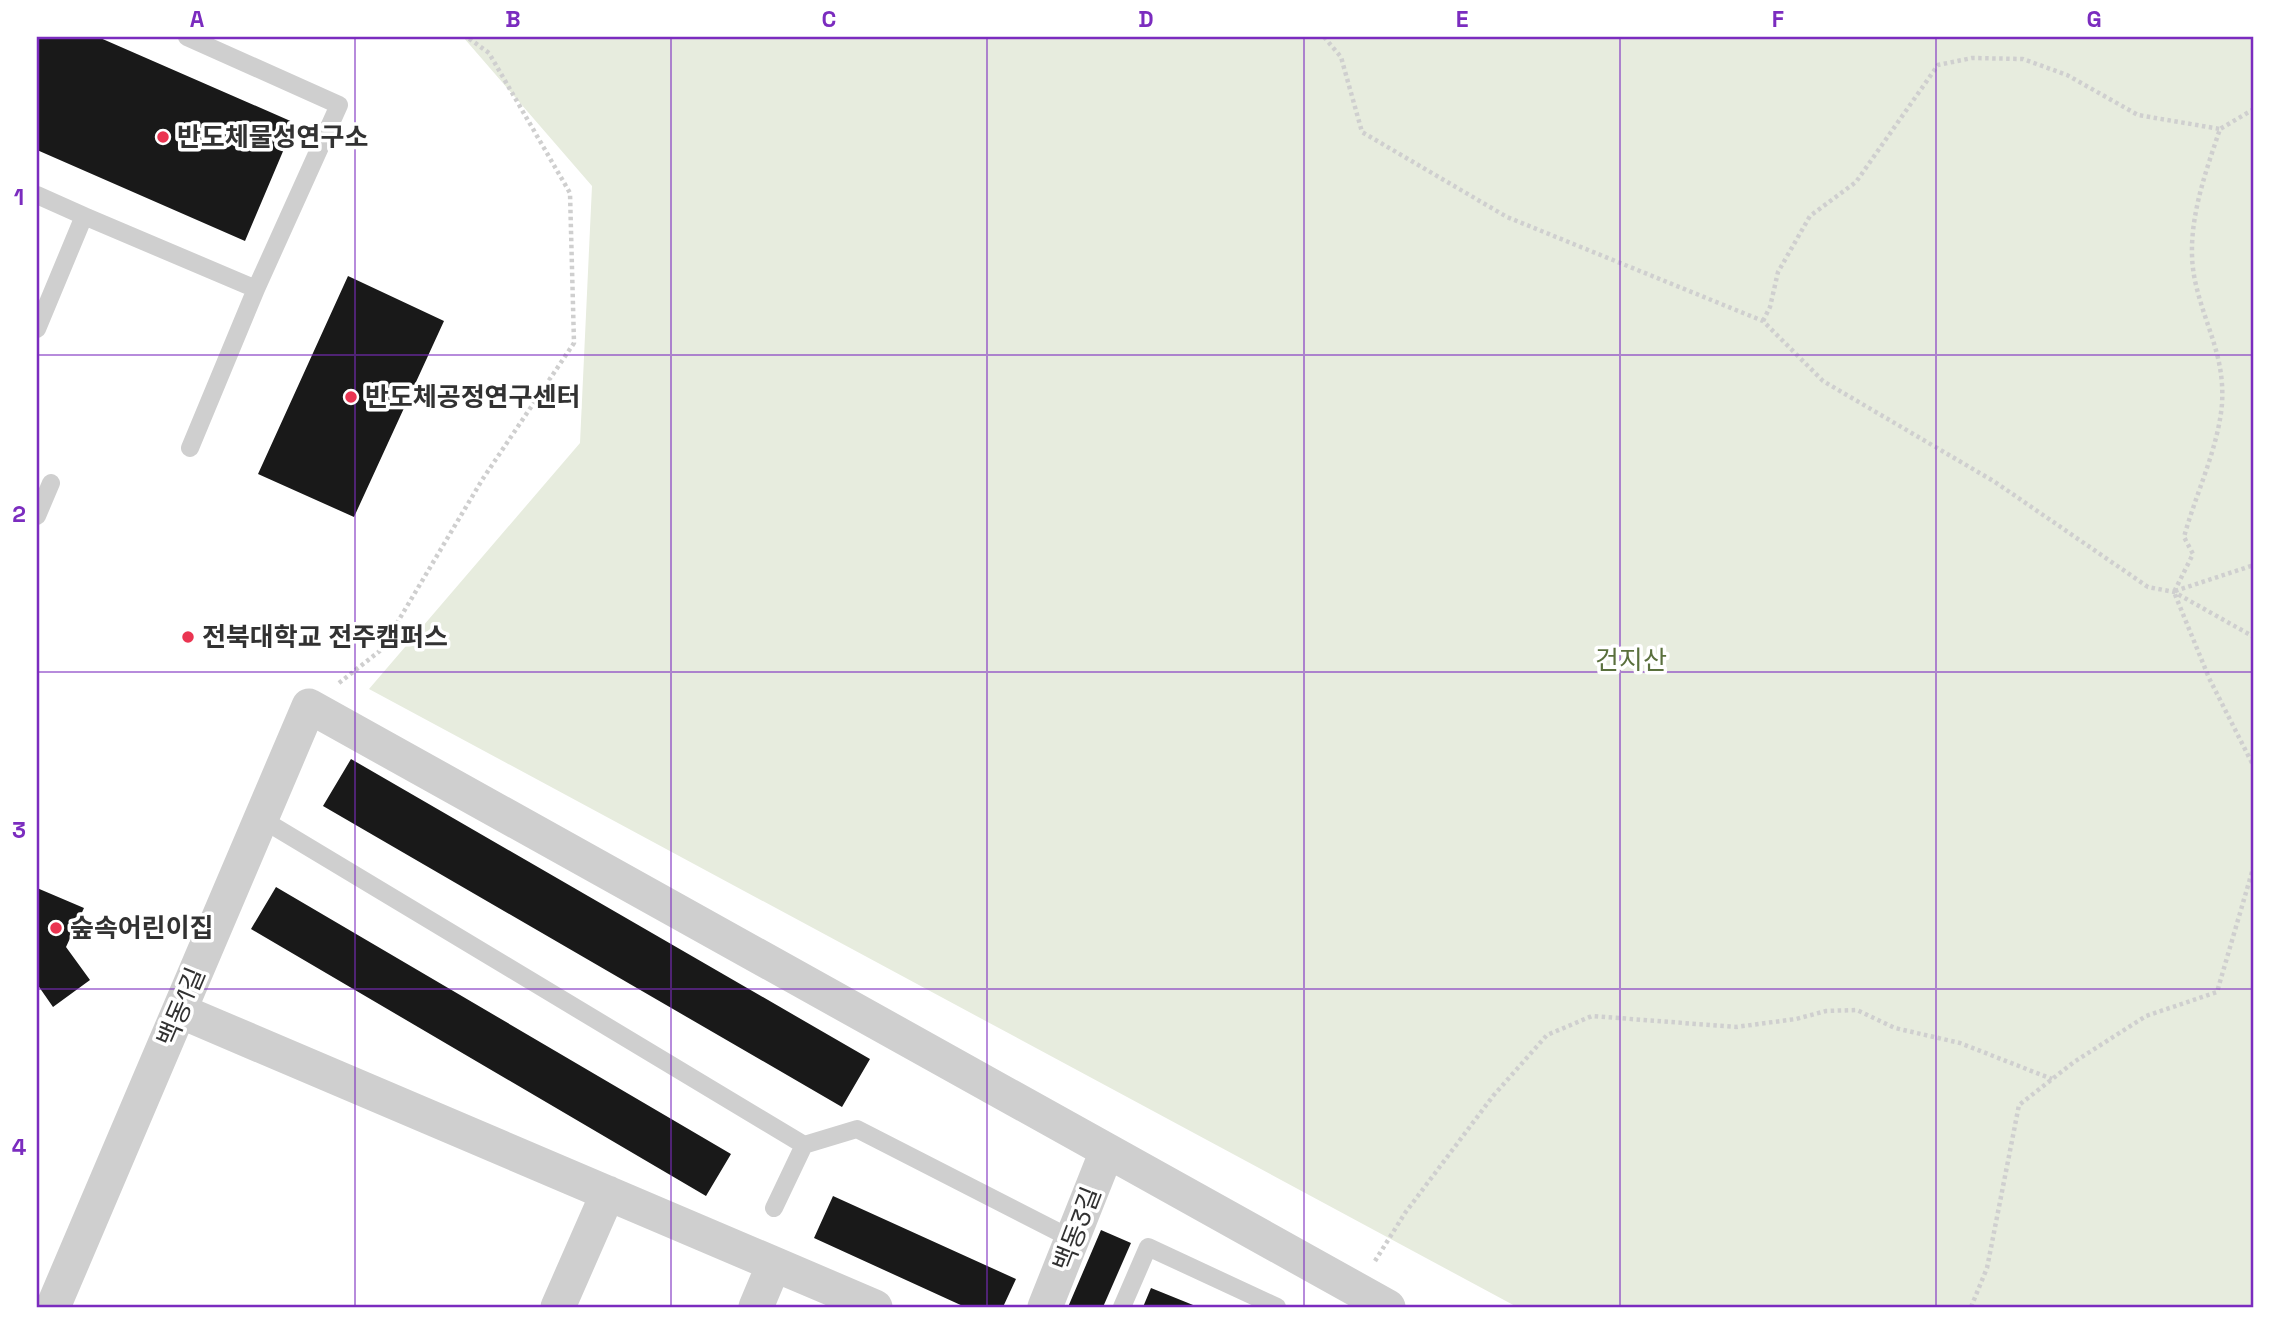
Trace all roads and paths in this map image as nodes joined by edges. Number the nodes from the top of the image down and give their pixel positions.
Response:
1 (187, 37) edge
2 (467, 37) edge
3 (1324, 37) edge
4 (2254, 109) edge
5 (2220, 129) junction
6 (37, 195) edge
7 (84, 216) junction
8 (256, 289) junction
9 (1763, 321) junction
10 (37, 329) edge
11 (190, 448) dead end
12 (51, 483) dead end
13 (37, 516) edge
14 (2254, 565) edge
15 (2174, 592) junction
16 (2254, 637) edge
17 (309, 706) junction
18 (2254, 768) edge
19 (260, 818) junction
20 (2254, 865) edge
21 (180, 1010) junction
22 (2052, 1079) junction
23 (804, 1144) junction
24 (1107, 1151) junction
25 (608, 1193) junction
26 (774, 1208) dead end
27 (1074, 1240) junction
28 (774, 1264) junction
29 (1358, 1289) junction
30 (53, 1307) edge
31 (558, 1307) edge
32 (756, 1307) edge
33 (875, 1307) edge
34 (1045, 1307) edge
35 (1122, 1307) edge
36 (1277, 1307) edge
37 (1388, 1307) edge
38 (1971, 1307) edge

1 - 8 lane
2 - 17 path
3 - 9 path
4 - 5 path
5 - 9 path
5 - 15 path
6 - 7 lane
7 - 8 lane
7 - 10 lane
8 - 11 lane
9 - 15 path
12 - 13 lane
14 - 15 path
15 - 16 path
15 - 18 path
17 - 19 street, 백동1길
17 - 24 street
19 - 21 street, 백동1길
19 - 23 lane
20 - 22 path
21 - 25 street
21 - 30 street, 백동1길
22 - 29 path
22 - 38 path
23 - 26 lane
23 - 27 lane
24 - 27 street, 백동3길
24 - 29 street
25 - 28 street
25 - 31 street
27 - 34 street, 백동3길
28 - 32 street
28 - 33 street
29 - 37 street
35 - 36 lane

